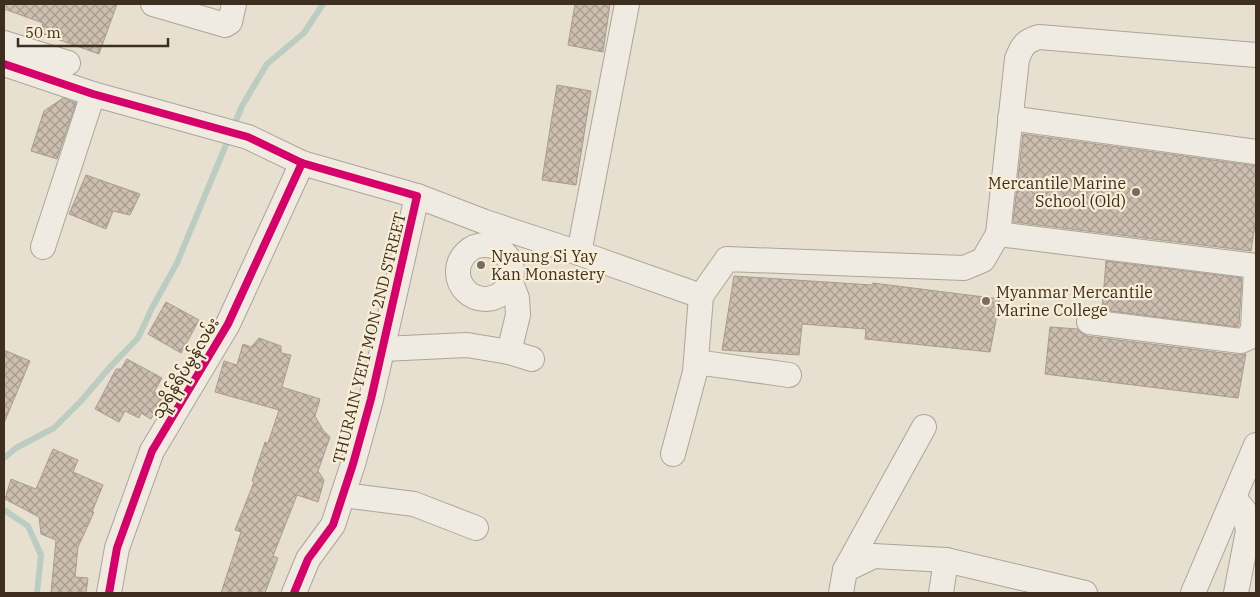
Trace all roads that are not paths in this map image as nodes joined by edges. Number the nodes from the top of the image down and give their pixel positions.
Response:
1 (153, 4) edge
2 (234, 4) edge
3 (627, 4) edge
4 (4, 43) edge
5 (1256, 54) edge
6 (68, 63) dead end
7 (4, 64) edge
8 (93, 94) junction
9 (1010, 118) junction
10 (1256, 152) edge
11 (302, 163) junction
12 (417, 196) junction
13 (998, 234) junction
14 (43, 248) dead end
15 (579, 253) junction
16 (1256, 268) edge
17 (510, 280) dead end
18 (701, 296) junction
19 (1090, 322) dead end
20 (383, 348) junction
21 (509, 352) junction
22 (532, 359) dead end
23 (696, 362) junction
24 (790, 375) dead end
25 (924, 427) dead end
26 (1256, 445) edge
27 (673, 454) dead end
28 (343, 494) junction
29 (1234, 498) junction
30 (476, 528) dead end
31 (946, 560) junction
32 (845, 570) junction
33 (109, 593) edge
34 (294, 593) edge
35 (841, 593) edge
36 (941, 593) edge
37 (1085, 593) edge
38 (1193, 593) edge
39 (1236, 593) edge

1 - 2 street
3 - 15 street
4 - 6 street
5 - 9 street
7 - 8 street
8 - 11 street
8 - 14 street
9 - 10 street
9 - 13 street
11 - 12 street
11 - 33 street, သူရိန်ရိပ်မွန်လမ်း
12 - 15 street
12 - 20 street, THURAIN YEIT MON 2ND STREET
13 - 16 street
13 - 18 street
15 - 18 street
16 - 19 street
17 - 21 street
18 - 23 street
20 - 21 street
20 - 28 street, THURAIN YEIT MON 2ND STREET
21 - 22 street
23 - 24 street
23 - 27 street
25 - 32 street
26 - 29 street
28 - 30 street
28 - 34 street, THURAIN YEIT MON 2ND STREET
29 - 38 street
29 - 39 street
31 - 32 street
31 - 36 street
31 - 37 street
32 - 35 street

